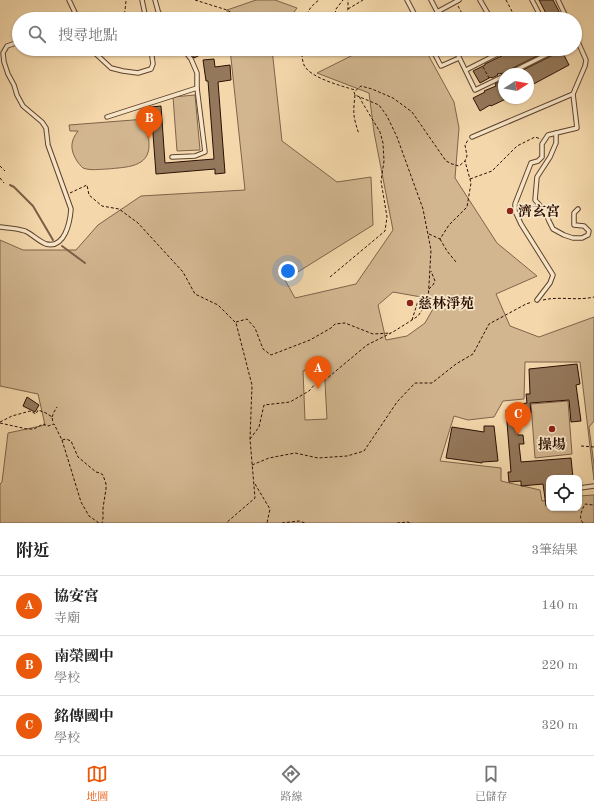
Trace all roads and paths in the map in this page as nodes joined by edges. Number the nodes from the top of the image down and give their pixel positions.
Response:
1 (69, 0) edge
2 (142, 0) edge
3 (155, 0) edge
4 (195, 0) edge
5 (320, 0) edge
6 (342, 0) edge
7 (348, 0) edge
8 (363, 0) edge
9 (407, 0) edge
10 (431, 0) edge
11 (458, 0) edge
12 (480, 0) edge
13 (506, 0) edge
14 (532, 0) edge
15 (558, 0) edge
16 (126, 1) edge
17 (348, 9) junction
18 (75, 12) edge
19 (125, 12) edge
20 (145, 12) edge
21 (158, 12) edge
22 (230, 12) edge
23 (307, 12) edge
24 (335, 12) edge
25 (347, 12) edge
26 (413, 12) edge
27 (437, 12) joint
28 (461, 12) edge
29 (487, 12) edge
30 (512, 12) edge
31 (538, 12) edge
32 (564, 12) edge
33 (12, 44) edge
34 (582, 52) edge
35 (152, 56) edge
36 (189, 56) edge
37 (302, 56) edge
38 (436, 56) edge
39 (485, 56) edge
40 (493, 56) edge
41 (544, 56) edge
42 (101, 58) edge
43 (459, 58) joint
44 (487, 59) junction
45 (480, 63) junction
46 (520, 68) edge
47 (466, 70) junction
48 (498, 79) edge
49 (491, 83) junction
50 (197, 88) junction
51 (355, 91) junction
52 (355, 94) junction
53 (573, 94) junction
54 (358, 96) junction
55 (107, 117) dead end
56 (556, 133) junction
57 (359, 134) dead end
58 (472, 137) joint
59 (545, 140) junction
60 (172, 157) dead end
61 (465, 161) junction
62 (0, 166) edge
63 (5, 171) dead end
64 (0, 178) edge
65 (470, 179) junction
66 (4, 183) dead end
67 (66, 195) junction
68 (578, 209) dead end
69 (0, 227) edge
70 (428, 234) junction
71 (440, 239) junction
72 (456, 262) dead end
73 (430, 270) junction
74 (330, 276) dead end
75 (428, 289) junction
76 (594, 298) edge
77 (537, 300) dead end
78 (543, 300) dead end
79 (428, 302) junction
80 (532, 302) dead end
81 (412, 320) junction
82 (236, 323) junction
83 (393, 332) junction
84 (57, 407) dead end
85 (52, 417) junction
86 (0, 422) edge
87 (54, 424) junction
88 (250, 439) junction
89 (62, 440) junction
90 (581, 446) dead end
91 (594, 447) edge
92 (252, 465) junction
93 (254, 482) junction
94 (594, 486) edge
95 (582, 488) edge
96 (594, 504) edge
97 (99, 523) edge
98 (102, 523) edge
99 (226, 523) edge
100 (267, 523) edge
101 (282, 523) edge
102 (305, 523) edge
103 (397, 523) edge
104 (410, 523) edge
105 (583, 523) edge

1 - 18 lane
2 - 20 lane
3 - 21 lane
4 - 22 path
5 - 23 path
6 - 24 path
7 - 17 path
8 - 17 path
9 - 26 lane
10 - 27 lane
11 - 27 lane
11 - 28 path
12 - 29 lane
13 - 30 path
14 - 31 lane
15 - 32 lane
16 - 19 path
17 - 25 path
33 - 67 lane
34 - 53 lane
35 - 42 lane
36 - 50 lane
37 - 51 path
38 - 43 lane
39 - 44 path
40 - 44 lane
41 - 46 lane
43 - 47 lane
44 - 45 lane
45 - 47 lane
45 - 49 path
47 - 49 lane
48 - 49 lane
50 - 55 lane
50 - 60 lane
51 - 52 path
51 - 61 path
52 - 54 path
52 - 57 path
53 - 56 lane
53 - 58 lane
54 - 70 path
54 - 74 path
56 - 59 lane
56 - 68 lane
58 - 61 path
59 - 65 path
59 - 77 lane
61 - 65 path
62 - 63 path
64 - 66 path
65 - 71 path
67 - 69 lane
67 - 82 path
70 - 71 path
70 - 73 path
71 - 72 path
73 - 75 path
73 - 75 path
75 - 79 path
76 - 78 path
79 - 81 path
79 - 81 path
80 - 92 path
81 - 83 path
82 - 83 path
82 - 88 path
83 - 88 path
84 - 85 path
85 - 86 path
85 - 87 path
86 - 87 path
87 - 89 path
88 - 92 path
89 - 97 path
89 - 98 path
90 - 91 path
92 - 93 path
93 - 99 path
93 - 100 path
94 - 95 lane
96 - 105 path
101 - 102 path
103 - 104 path

